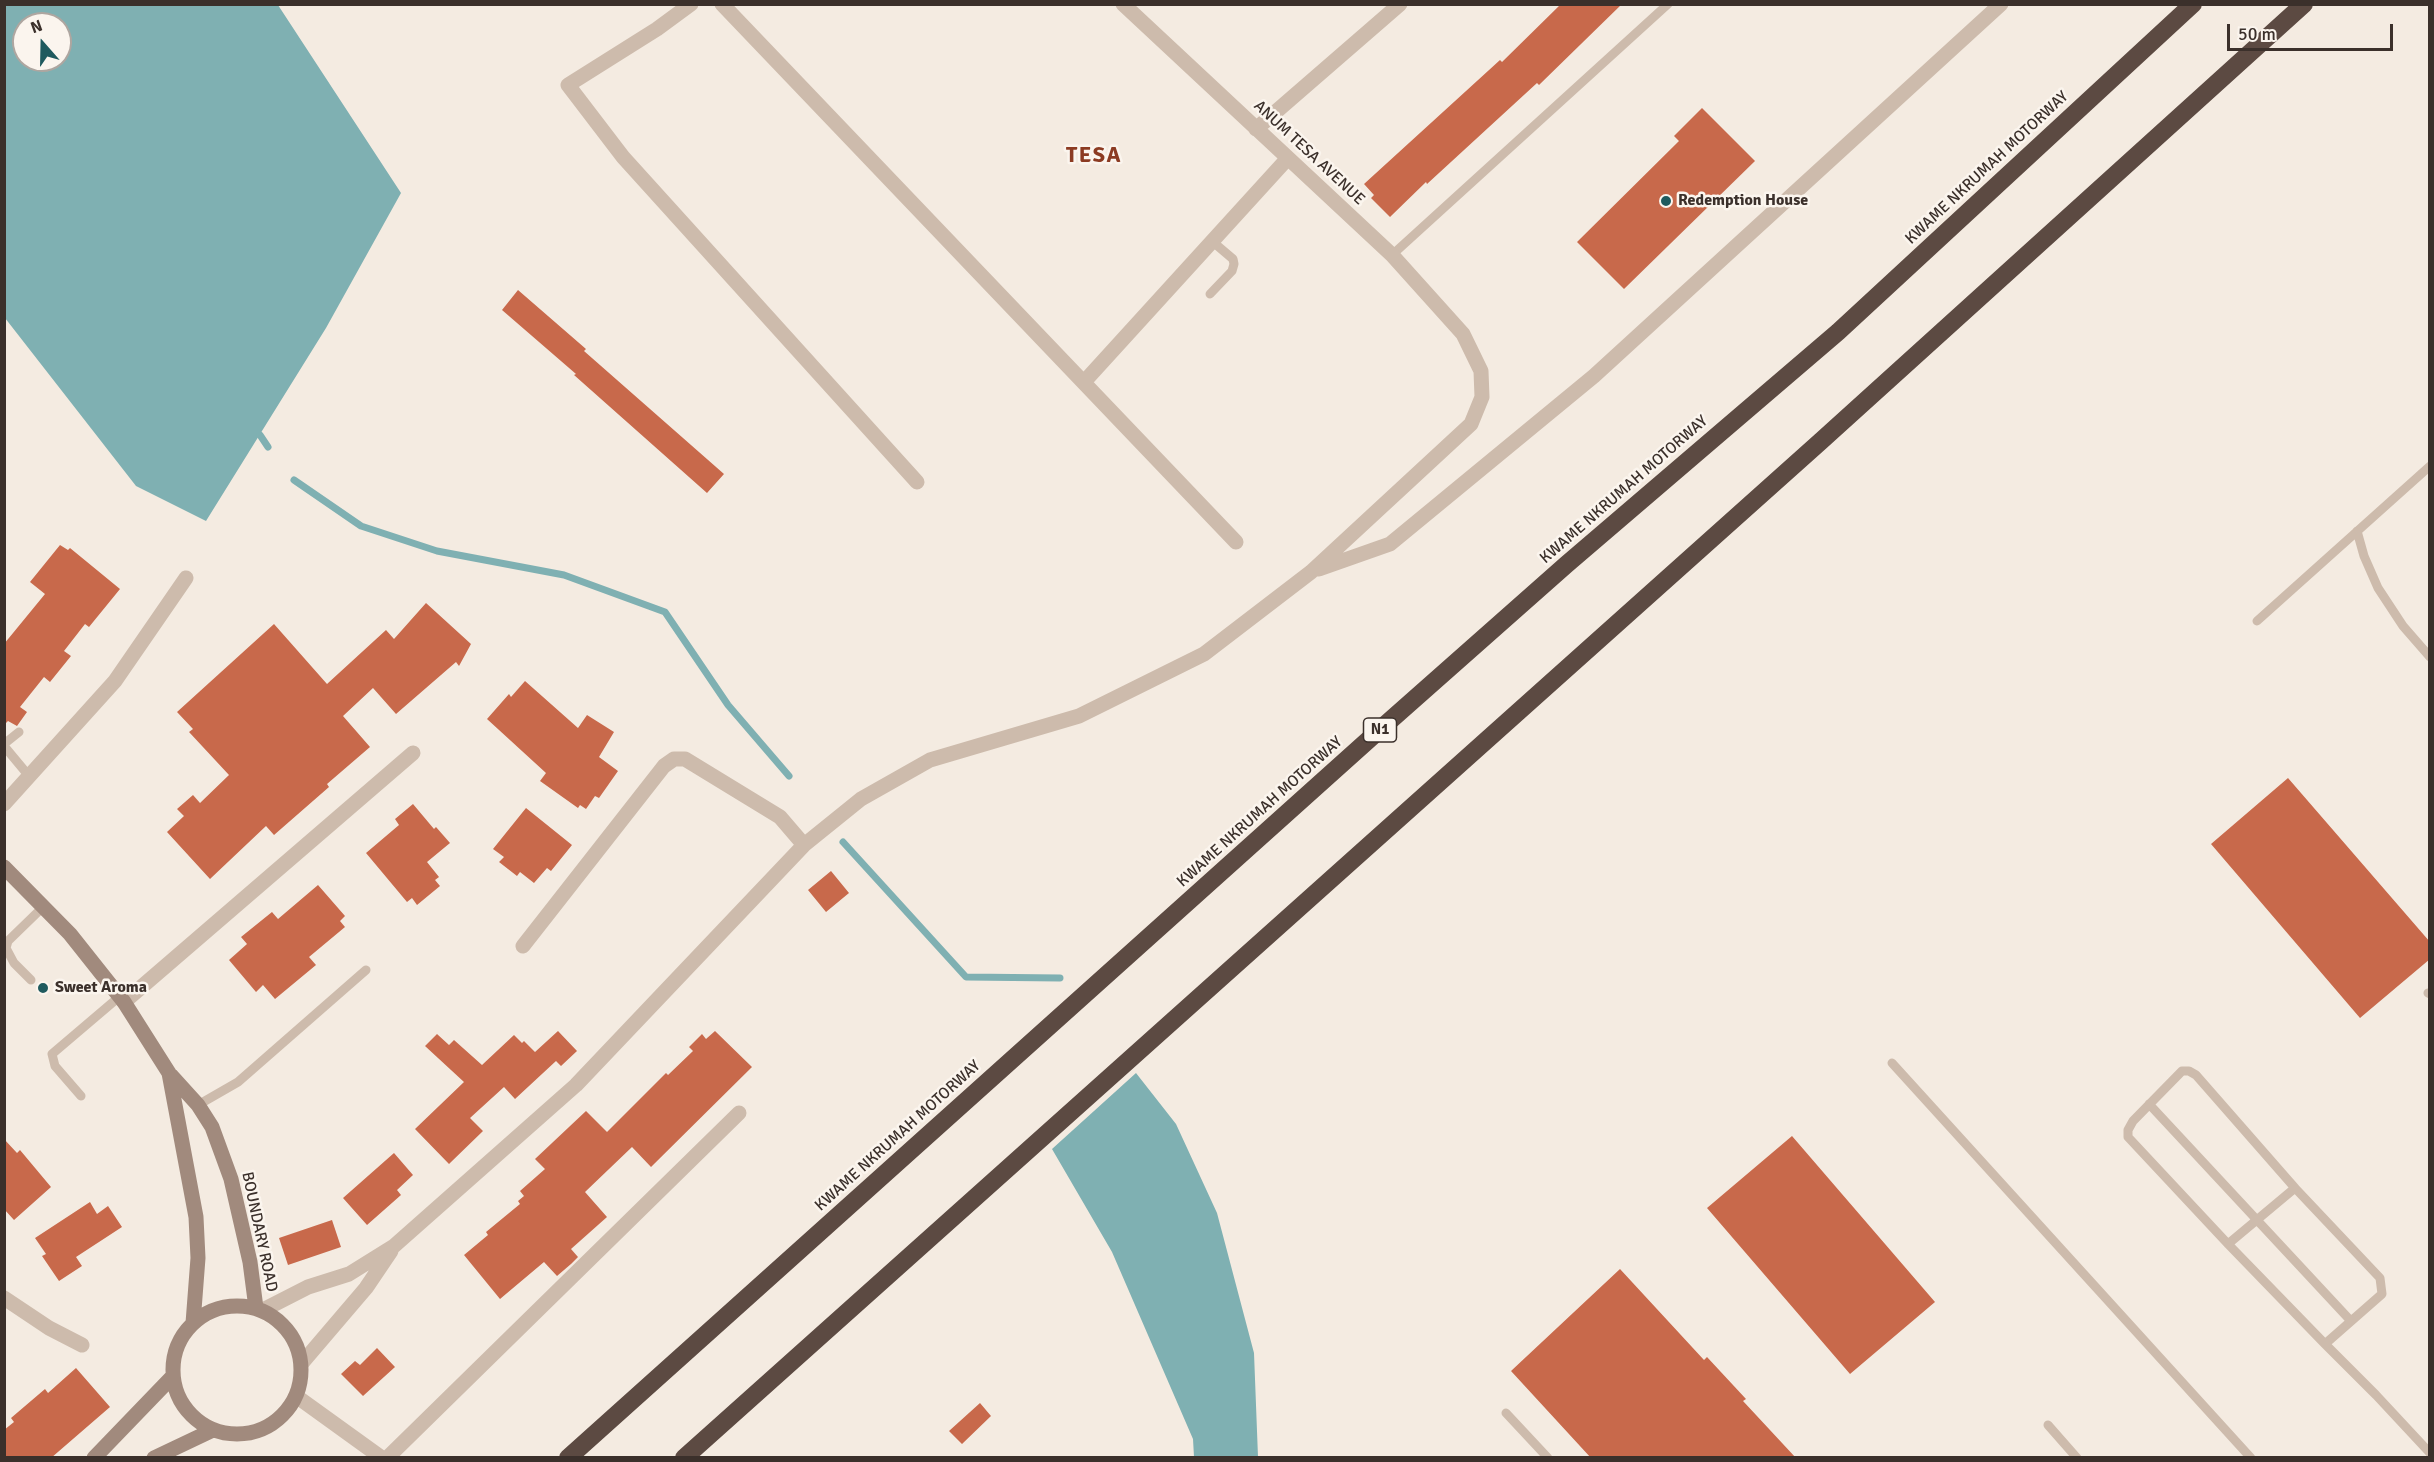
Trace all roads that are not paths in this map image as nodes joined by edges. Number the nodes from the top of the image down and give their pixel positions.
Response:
1 (691, 4) edge
2 (722, 4) edge
3 (1124, 4) edge
4 (1400, 4) edge
5 (1668, 4) edge
6 (2001, 4) edge
7 (2193, 4) edge
8 (2304, 4) edge
9 (1256, 129) junction
10 (1288, 158) junction
11 (1213, 242) junction
12 (1392, 255) junction
13 (1210, 294) dead end
14 (1084, 382) junction
15 (2430, 466) edge
16 (917, 482) dead end
17 (2357, 531) junction
18 (1236, 542) dead end
19 (1311, 572) junction
20 (186, 578) dead end
21 (2257, 621) dead end
22 (2430, 657) edge
23 (19, 732) dead end
24 (4, 745) edge
25 (413, 753) dead end
26 (29, 776) junction
27 (4, 804) edge
28 (804, 845) junction
29 (4, 867) edge
30 (43, 907) junction
31 (523, 946) dead end
32 (366, 970) dead end
33 (31, 980) dead end
34 (122, 999) junction
35 (1892, 1063) dead end
36 (169, 1073) junction
37 (81, 1096) dead end
38 (2149, 1104) junction
39 (198, 1105) junction
40 (739, 1113) dead end
41 (2295, 1188) junction
42 (2257, 1220) junction
43 (2228, 1244) junction
44 (394, 1246) junction
45 (8, 1307) edge
46 (260, 1309) junction
47 (2350, 1320) junction
48 (193, 1323) junction
49 (2325, 1344) junction
50 (82, 1345) dead end
51 (302, 1363) junction
52 (173, 1376) junction
53 (296, 1396) junction
54 (1506, 1413) dead end
55 (2048, 1425) dead end
56 (213, 1430) junction
57 (2430, 1453) edge
58 (94, 1458) edge
59 (154, 1458) edge
60 (385, 1458) edge
61 (568, 1458) edge
62 (684, 1458) edge
63 (1548, 1458) edge
64 (2077, 1458) edge
65 (2252, 1458) edge

1 - 16 street
2 - 14 street
3 - 9 street, ANUM TESA AVENUE
4 - 9 street
5 - 12 lane
6 - 19 street
7 - 61 highway, KWAME NKRUMAH MOTORWAY / N1
8 - 62 highway
9 - 10 street, ANUM TESA AVENUE
10 - 11 street
10 - 12 street, ANUM TESA AVENUE
11 - 13 lane
11 - 14 street
12 - 19 street, ANUM TESA AVENUE
14 - 18 street
15 - 17 lane
17 - 21 lane
17 - 22 lane
19 - 28 street
20 - 26 street
23 - 24 lane
24 - 26 lane
25 - 34 street
26 - 27 street
28 - 31 street
28 - 44 street
29 - 30 main road, BOUNDARY ROAD
30 - 33 lane
30 - 34 main road, BOUNDARY ROAD
32 - 39 lane
34 - 36 main road, BOUNDARY ROAD
34 - 37 lane
35 - 65 lane
36 - 39 main road, BOUNDARY ROAD
36 - 48 main road, BOUNDARY ROAD
38 - 41 lane
38 - 42 lane
38 - 43 lane
39 - 46 main road, BOUNDARY ROAD
40 - 60 street
41 - 42 lane
41 - 47 lane
42 - 43 lane
42 - 47 lane
43 - 49 lane
44 - 46 street
44 - 51 street
45 - 50 street
46 - 48 main road, BOUNDARY ROAD
46 - 51 main road, BOUNDARY ROAD
47 - 49 lane
48 - 52 main road, BOUNDARY ROAD
49 - 57 lane
51 - 53 main road, BOUNDARY ROAD
52 - 56 main road, BOUNDARY ROAD
52 - 58 main road
53 - 56 main road, BOUNDARY ROAD
53 - 60 street
54 - 63 lane
55 - 64 lane
56 - 59 main road

